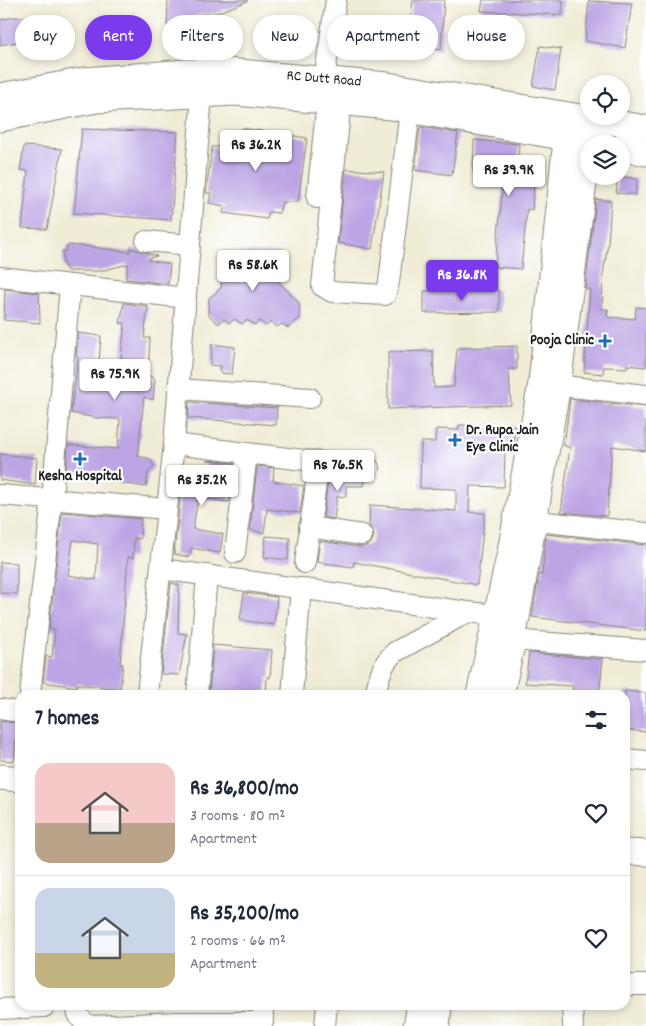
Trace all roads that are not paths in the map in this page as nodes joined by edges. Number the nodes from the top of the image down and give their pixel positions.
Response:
1 (336, 0) edge
2 (202, 94) junction
3 (331, 94) junction
4 (0, 96) edge
5 (410, 110) junction
6 (0, 119) edge
7 (646, 128) edge
8 (585, 135) edge
9 (630, 150) edge
10 (646, 153) edge
11 (580, 170) edge
12 (146, 241) dead end
13 (190, 244) junction
14 (312, 247) dead end
15 (0, 277) edge
16 (70, 285) junction
17 (186, 298) junction
18 (549, 384) junction
19 (178, 389) junction
20 (646, 394) edge
21 (310, 398) dead end
22 (174, 444) junction
23 (247, 454) junction
24 (319, 462) junction
25 (370, 468) dead end
26 (0, 495) edge
27 (52, 499) junction
28 (167, 509) junction
29 (525, 520) junction
30 (310, 528) junction
31 (646, 533) edge
32 (362, 535) dead end
33 (235, 553) dead end
34 (305, 563) dead end
35 (161, 568) junction
36 (207, 575) junction
37 (301, 588) junction
38 (468, 612) junction
39 (500, 631) junction
40 (646, 650) edge
41 (31, 690) edge
42 (148, 690) edge
43 (197, 690) edge
44 (292, 690) edge
45 (376, 690) edge
46 (481, 690) edge
47 (501, 690) edge
48 (0, 709) edge
49 (15, 711) edge
50 (630, 759) edge
51 (646, 761) edge
52 (0, 777) edge
53 (15, 778) edge
54 (0, 791) edge
55 (15, 792) edge
56 (630, 838) edge
57 (646, 839) edge
58 (630, 852) edge
59 (646, 853) edge
60 (646, 985) edge
61 (630, 986) edge
62 (0, 1009) edge
63 (77, 1010) edge
64 (263, 1010) edge
65 (327, 1010) edge
66 (419, 1010) edge
67 (439, 1010) edge
68 (572, 1010) edge
69 (45, 1013) edge
70 (175, 1013) edge
71 (325, 1026) edge
72 (416, 1026) edge
73 (437, 1026) edge
74 (573, 1026) edge

1 - 3 street
2 - 3 main road, RC Dutt Road
2 - 6 main road, RC Dutt Road
2 - 13 street
3 - 4 main road, RC Dutt Road
3 - 5 main road, RC Dutt Road
3 - 5 street
3 - 8 main road, RC Dutt Road
3 - 14 street
5 - 8 main road, RC Dutt Road
7 - 8 main road, RC Dutt Road
9 - 10 main road
11 - 18 main road
12 - 13 street
13 - 17 street
15 - 16 street
16 - 17 street
16 - 27 street
17 - 19 street
18 - 20 street
18 - 29 main road
19 - 21 street
19 - 22 street
22 - 23 street
22 - 28 street
23 - 24 street
23 - 33 street
24 - 25 street
24 - 30 street
26 - 27 street
27 - 28 street
27 - 41 street
28 - 35 street
29 - 31 street
29 - 39 main road
30 - 32 street
30 - 34 street
35 - 36 street
35 - 42 street
36 - 37 street
36 - 43 street
37 - 38 street
37 - 44 street
38 - 39 street
38 - 45 street
39 - 40 street
39 - 46 main road
39 - 47 main road
48 - 49 street
50 - 51 street
52 - 53 main road
54 - 55 main road
56 - 57 main road
58 - 59 main road
60 - 61 street
62 - 69 street
63 - 70 street
64 - 70 street
65 - 71 street
66 - 72 main road
67 - 73 main road
68 - 74 street

